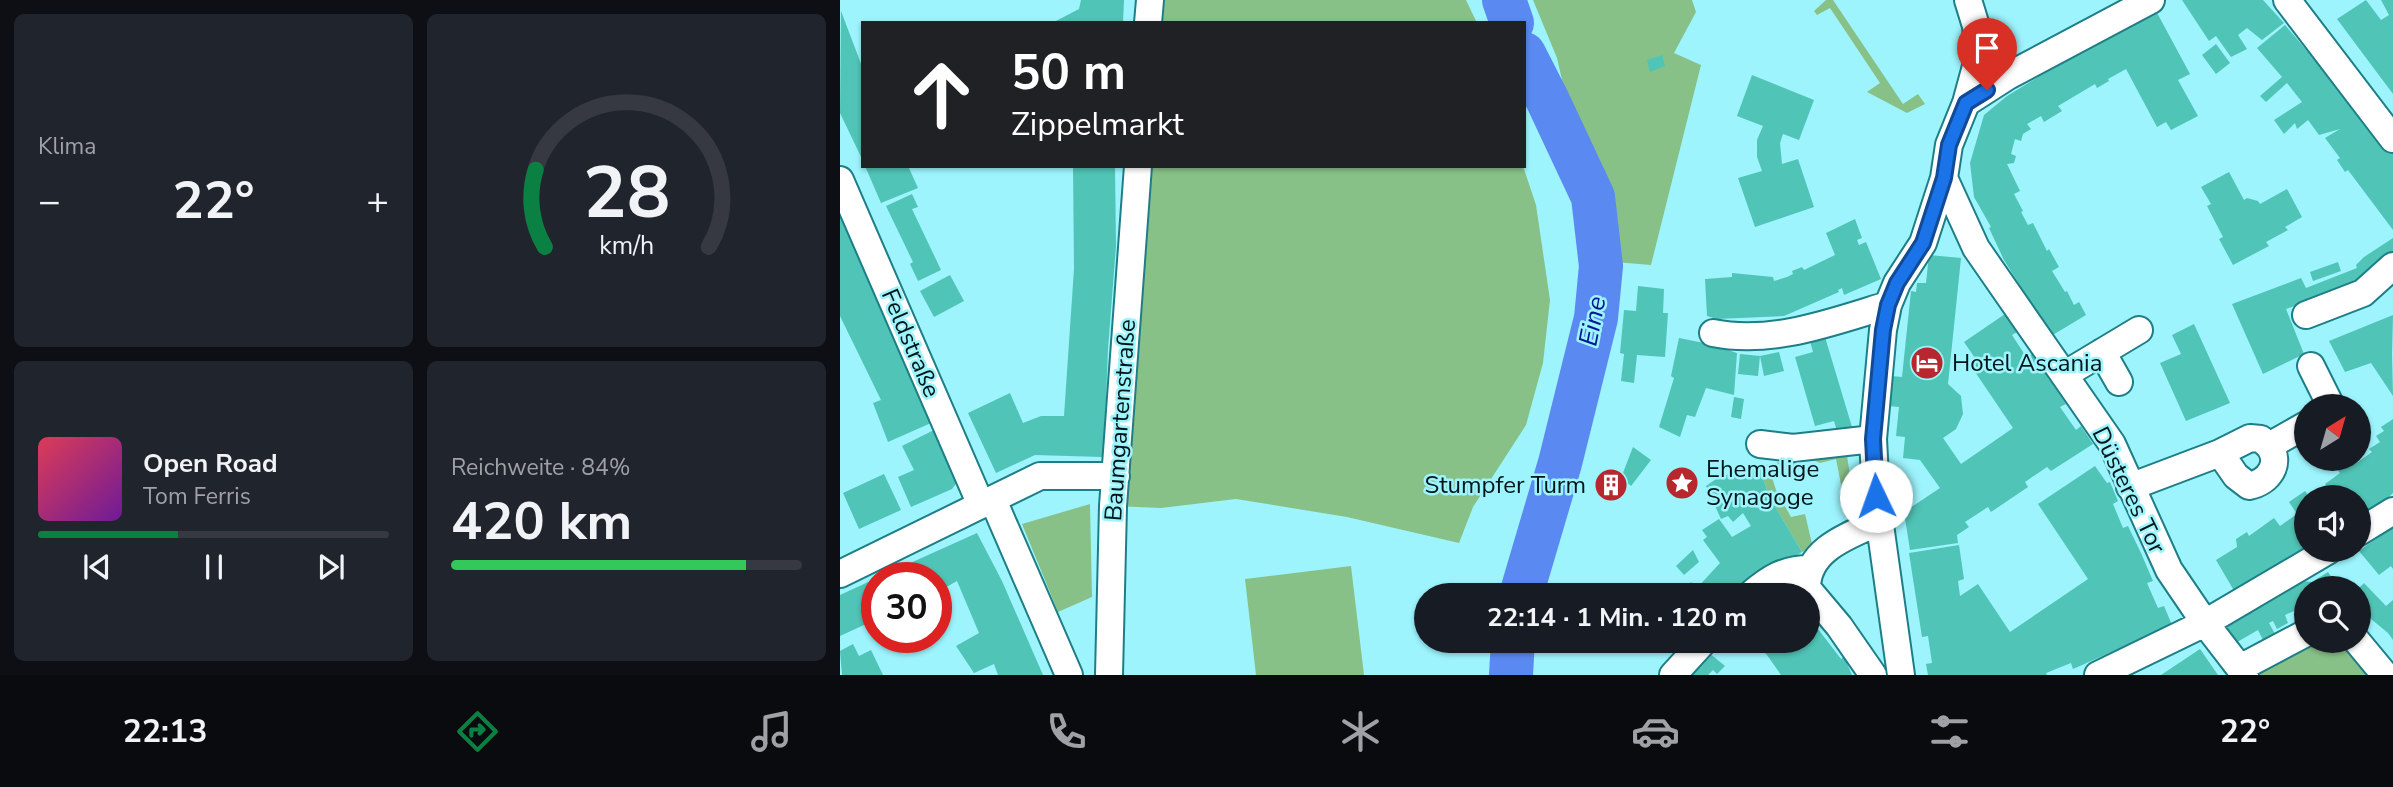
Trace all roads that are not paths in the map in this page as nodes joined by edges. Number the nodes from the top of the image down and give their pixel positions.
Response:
1 (1150, 0) edge
2 (1968, 0) edge
3 (2151, 0) edge
4 (2288, 1) edge
5 (1148, 21) edge
6 (1966, 103) junction
7 (2393, 139) edge
8 (1138, 168) edge
9 (1944, 178) junction
10 (840, 180) edge
11 (2393, 266) edge
12 (1888, 305) junction
13 (2306, 315) dead end
14 (2139, 330) dead end
15 (1713, 333) dead end
16 (2102, 352) junction
17 (2311, 366) dead end
18 (2064, 375) junction
19 (2119, 382) dead end
20 (2325, 394) edge
21 (2294, 432) edge
22 (1873, 439) junction
23 (2269, 446) junction
24 (1759, 452) dead end
25 (2220, 453) junction
26 (1116, 476) junction
27 (2130, 486) junction
28 (987, 503) junction
29 (1879, 509) junction
30 (2393, 511) edge
31 (2371, 525) edge
32 (2309, 562) edge
33 (1810, 569) junction
34 (840, 574) edge
35 (1767, 583) edge
36 (2205, 624) junction
37 (2294, 639) edge
38 (1693, 653) edge
39 (2367, 653) edge
40 (2242, 671) edge
41 (1069, 675) edge
42 (1109, 675) edge
43 (1673, 675) edge
44 (1873, 675) edge
45 (1901, 675) edge
46 (2098, 675) edge
47 (2385, 675) edge

1 - 5 street
2 - 6 street
3 - 6 street
4 - 7 street
6 - 9 street
8 - 26 street, Baumgartenstraße
9 - 12 street
9 - 18 street, Düsteres Tor
10 - 28 street, Feldstraße
11 - 13 street
12 - 15 street
12 - 22 street
14 - 16 street
16 - 18 street
16 - 19 street
17 - 20 street
18 - 27 street, Düsteres Tor
21 - 23 street
22 - 24 street
22 - 29 street
23 - 25 street
23 - 25 street
25 - 27 street
26 - 28 street
26 - 42 street, Baumgartenstraße
27 - 36 street, Düsteres Tor
28 - 34 street
28 - 41 street, Feldstraße
29 - 33 street
29 - 45 street
30 - 31 street
32 - 36 street
33 - 35 street
33 - 44 street
36 - 40 street, Düsteres Tor
36 - 46 street
37 - 40 street
38 - 43 street
39 - 47 street

